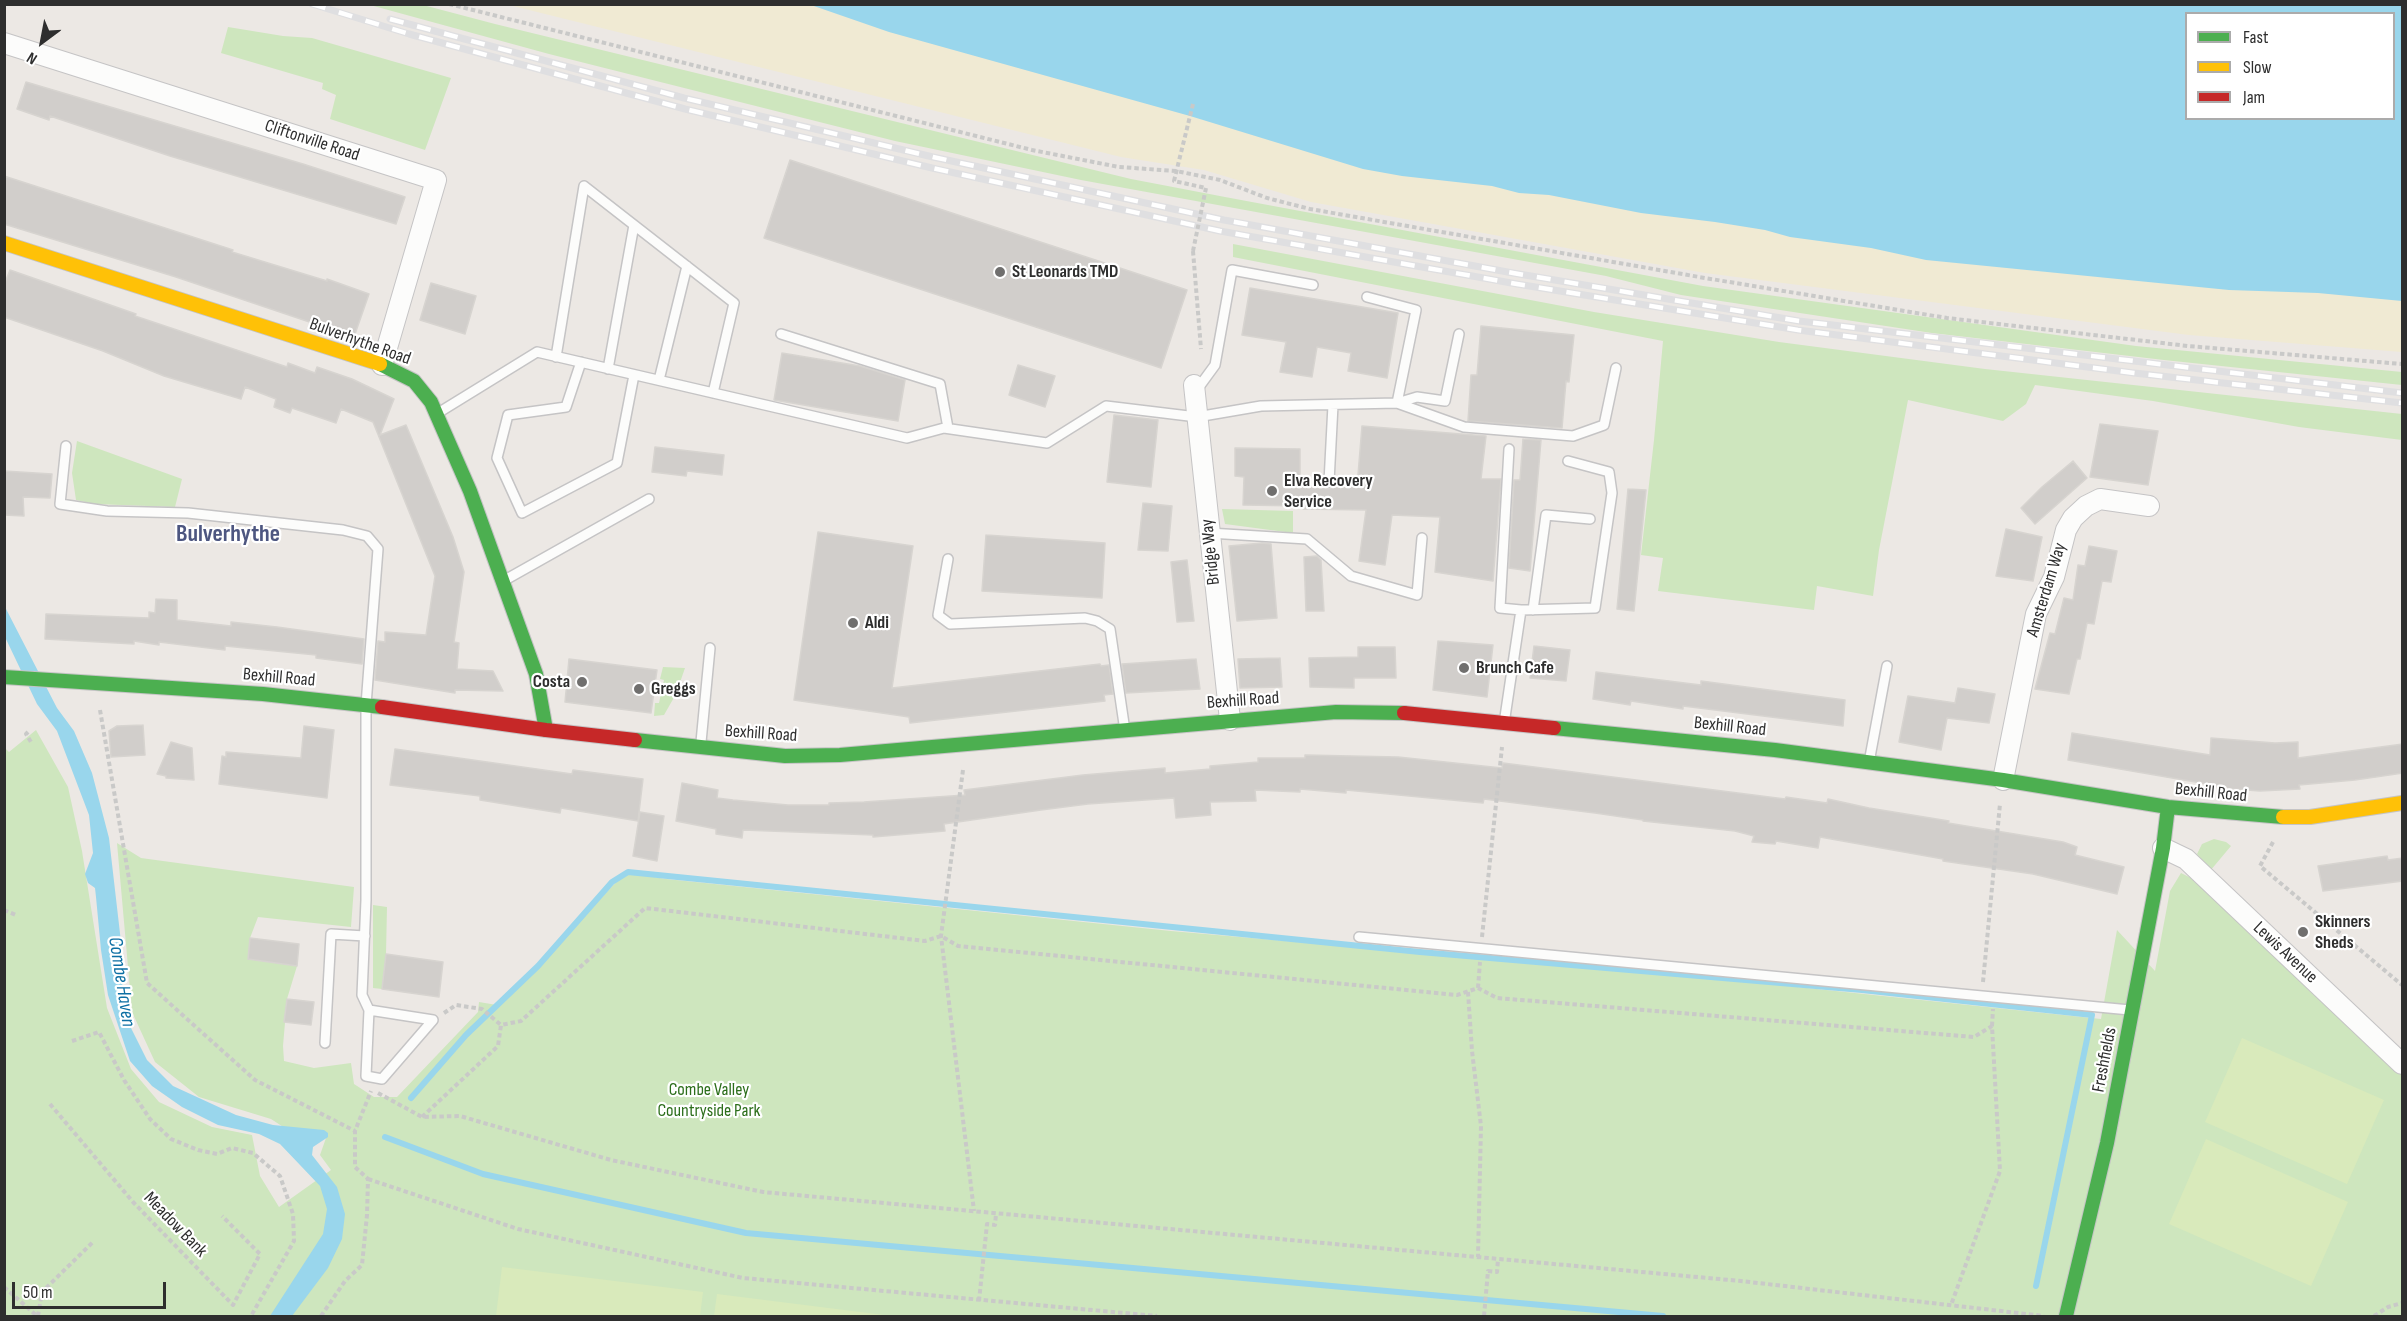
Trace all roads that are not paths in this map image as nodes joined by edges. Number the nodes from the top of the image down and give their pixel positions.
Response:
1 (4, 43) edge
2 (634, 225) junction
3 (4, 243) edge
4 (687, 266) junction
5 (1313, 285) dead end
6 (1366, 297) dead end
7 (781, 334) dead end
8 (1459, 334) dead end
9 (556, 357) junction
10 (580, 362) junction
11 (382, 365) junction
12 (1616, 368) dead end
13 (608, 369) junction
14 (634, 375) junction
15 (659, 380) junction
16 (1195, 389) joint
17 (713, 393) junction
18 (1397, 403) junction
19 (1333, 405) junction
20 (436, 414) junction
21 (1197, 417) junction
22 (948, 428) junction
23 (66, 446) dead end
24 (1509, 449) dead end
25 (1568, 461) dead end
26 (1329, 482) dead end
27 (649, 499) dead end
28 (2149, 506) dead end
29 (1590, 519) dead end
30 (1209, 533) junction
31 (1422, 538) dead end
32 (948, 559) dead end
33 (503, 581) junction
34 (1521, 610) junction
35 (1533, 610) junction
36 (710, 648) dead end
37 (1887, 666) dead end
38 (4, 677) edge
39 (366, 705) junction
40 (1230, 720) junction
41 (1504, 723) junction
42 (1125, 729) junction
43 (546, 730) junction
44 (701, 748) junction
45 (1869, 762) junction
46 (2003, 780) junction
47 (2403, 803) edge
48 (2168, 807) junction
49 (2163, 848) junction
50 (365, 936) junction
51 (1359, 937) dead end
52 (369, 1010) junction
53 (2133, 1011) junction
54 (325, 1043) dead end
55 (2403, 1064) edge
56 (2066, 1317) edge

1 - 11 street, Cliftonville Road
2 - 4 lane
2 - 9 lane
2 - 13 lane
3 - 11 main road, Bulverhythe Road
4 - 15 lane
4 - 17 lane
5 - 16 lane
6 - 18 lane
7 - 22 lane
8 - 18 lane
9 - 10 lane
9 - 20 lane
10 - 13 lane
10 - 14 lane
11 - 20 main road, Bulverhythe Road
12 - 18 lane
13 - 14 lane
14 - 15 lane
15 - 17 lane
16 - 21 street, Bridge Way
17 - 22 lane
18 - 19 lane
19 - 21 lane
19 - 26 lane
20 - 33 main road, Bulverhythe Road
21 - 22 lane
21 - 30 street, Bridge Way
23 - 39 lane
24 - 34 lane
25 - 35 lane
27 - 33 lane
28 - 46 street, Amsterdam Way
29 - 35 lane
30 - 31 lane
30 - 40 street, Bridge Way
32 - 42 lane
33 - 43 main road, Bulverhythe Road
34 - 35 lane
34 - 41 lane
36 - 44 lane
37 - 45 lane
38 - 39 main road, Bexhill Road
39 - 43 main road, Bexhill Road
39 - 50 lane
40 - 41 main road, Bexhill Road
40 - 42 main road, Bexhill Road
41 - 45 main road, Bexhill Road
42 - 44 main road, Bexhill Road
43 - 44 main road, Bexhill Road
45 - 46 main road, Bexhill Road
46 - 48 main road, Bexhill Road
47 - 48 main road, Bexhill Road
48 - 49 main road, Freshfields
49 - 53 main road, Freshfields
49 - 55 street, Lewis Avenue
50 - 52 lane
50 - 54 lane
51 - 53 lane
52 - 52 lane
53 - 56 main road, Freshfields

